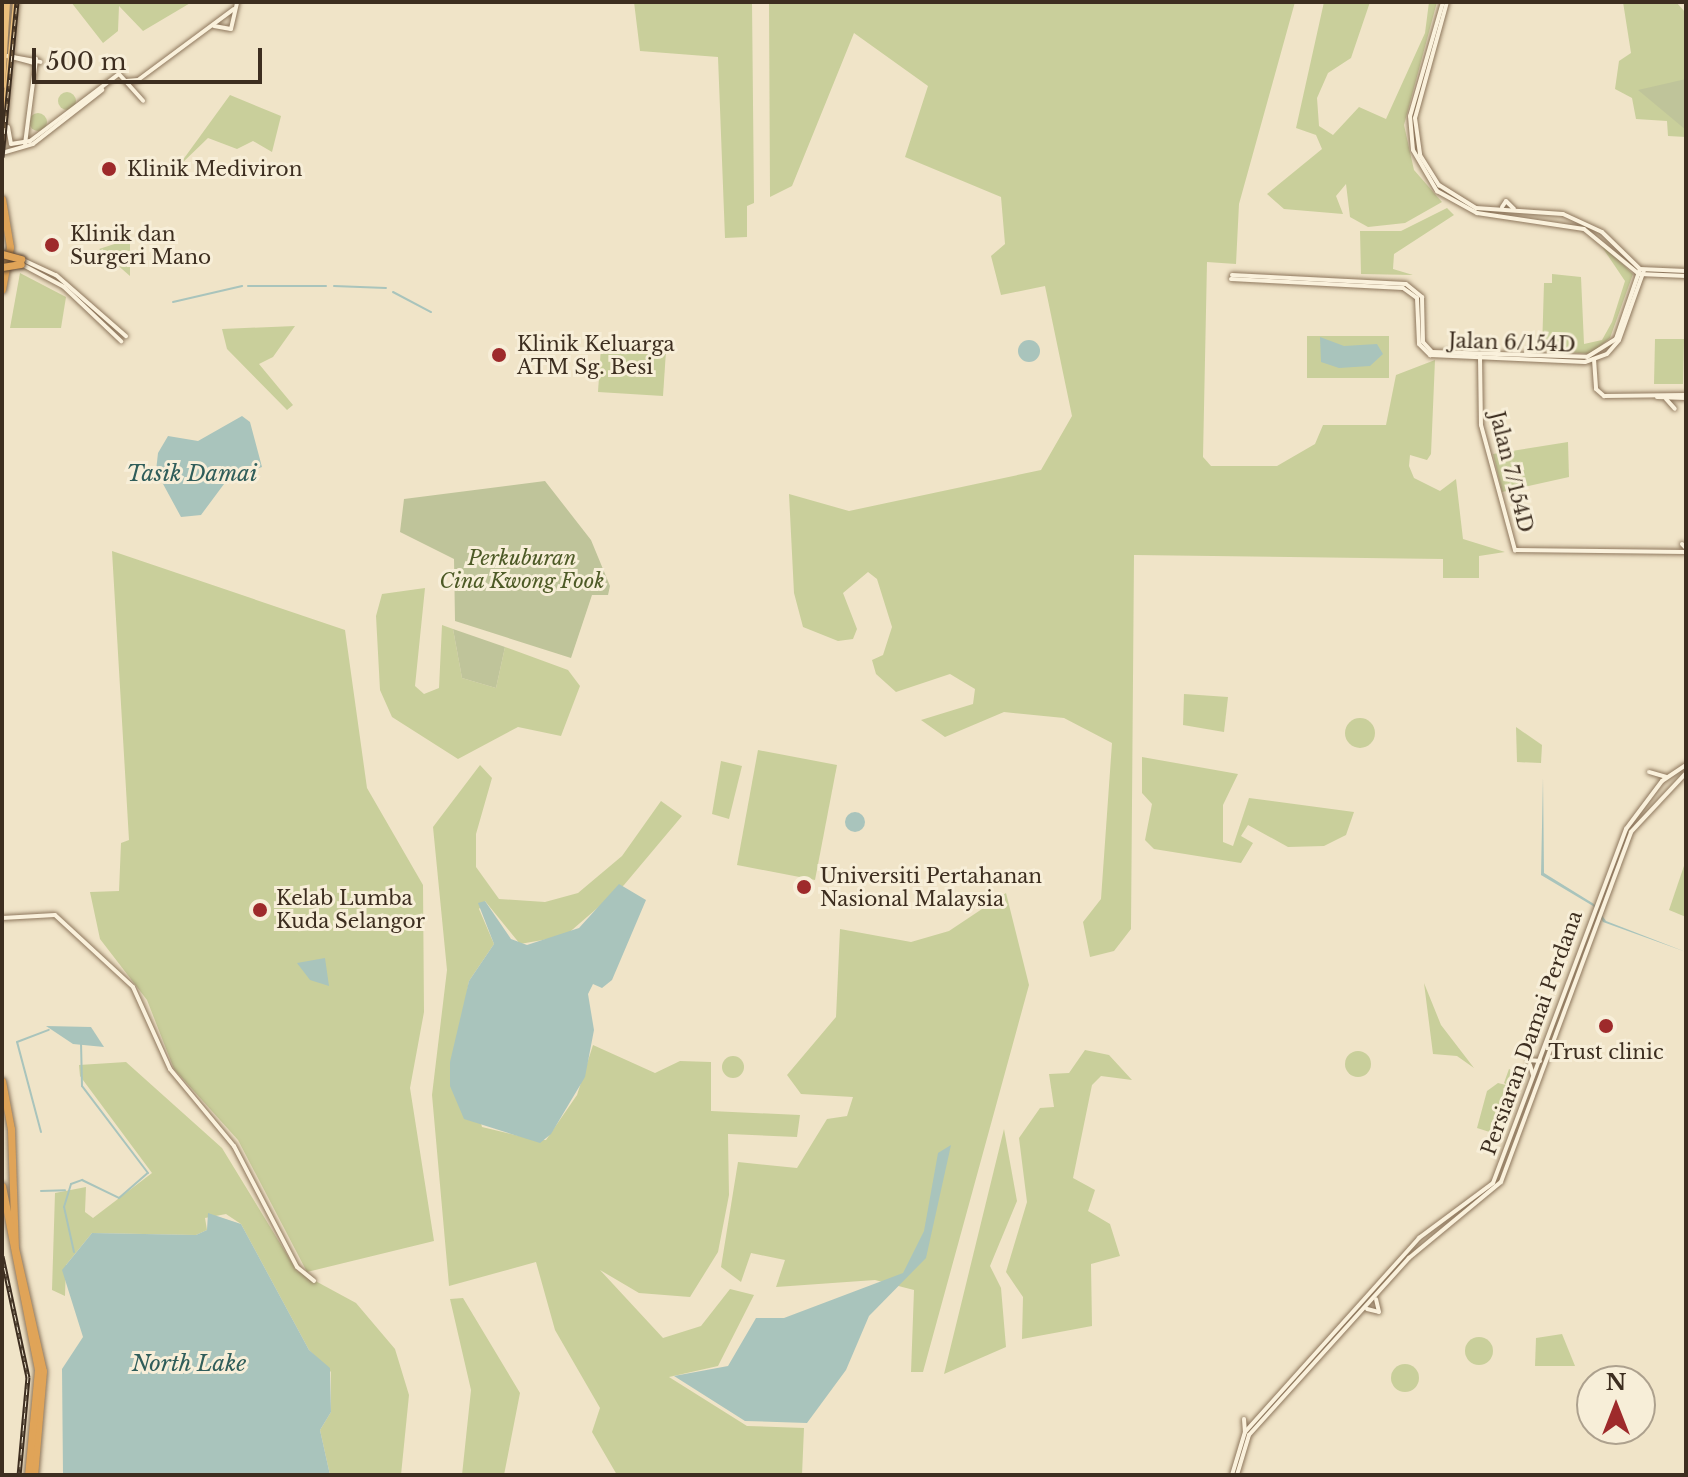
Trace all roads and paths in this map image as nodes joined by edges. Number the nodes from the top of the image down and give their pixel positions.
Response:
1 (7, 2) edge
2 (16, 2) edge
3 (237, 2) edge
4 (1445, 2) edge
5 (234, 9) junction
6 (212, 26) junction
7 (7, 57) edge
8 (119, 74) junction
9 (138, 80) junction
10 (126, 81) junction
11 (2, 86) edge
12 (137, 94) junction
13 (143, 101) dead end
14 (1412, 130) junction
15 (2, 145) edge
16 (25, 145) junction
17 (2, 153) edge
18 (2, 199) edge
19 (3, 254) edge
20 (21, 261) junction
21 (2, 267) edge
22 (1641, 274) junction
23 (1686, 274) edge
24 (2, 289) edge
25 (108, 323) junction
26 (126, 336) dead end
27 (121, 341) dead end
28 (1482, 358) junction
29 (1536, 358) junction
30 (1595, 361) junction
31 (1655, 396) junction
32 (1686, 397) edge
33 (1663, 398) junction
34 (1684, 547) edge
35 (1672, 551) junction
36 (1686, 765) edge
37 (1686, 773) edge
38 (1670, 775) junction
39 (1656, 788) junction
40 (2, 918) edge
41 (1540, 1061) junction
42 (1536, 1077) junction
43 (2, 1081) edge
44 (2, 1186) edge
45 (1482, 1192) junction
46 (1484, 1198) junction
47 (314, 1281) dead end
48 (1376, 1299) junction
49 (1367, 1309) junction
50 (1259, 1418) junction
51 (1245, 1432) junction
52 (28, 1475) edge
53 (34, 1475) edge
54 (1235, 1475) edge

1 - 7 highway
2 - 7 highway
3 - 5 street
4 - 14 street
5 - 6 street
5 - 6 street
6 - 9 street
7 - 11 highway
7 - 15 highway
7 - 16 street
8 - 10 street
8 - 16 street
8 - 16 street
9 - 10 street
9 - 12 street
10 - 12 street
12 - 13 street
14 - 22 street
14 - 22 street
15 - 16 street
16 - 17 street
18 - 24 highway
19 - 20 highway, bridge
20 - 21 highway, bridge
20 - 25 street
22 - 23 street
22 - 30 street, Jalan 6/154D
25 - 26 street
25 - 27 street
28 - 28 street, Jalan 6/154D
28 - 29 street, Jalan 6/154D
28 - 35 street, Jalan 7/154D
29 - 30 street, Jalan 6/154D
29 - 30 street, Jalan 6/154D
30 - 31 street
31 - 32 street
31 - 33 street
32 - 33 street
32 - 33 street
34 - 35 street
34 - 35 street
36 - 38 street, Persiaran Damai Perdana
37 - 42 street, Persiaran Damai Perdana
38 - 39 street, Persiaran Damai Perdana
38 - 39 street
39 - 41 street, Persiaran Damai Perdana
40 - 47 street
41 - 42 street, Persiaran Damai Perdana
41 - 42 street
42 - 45 street, Persiaran Damai Perdana
42 - 46 street, Persiaran Damai Perdana
43 - 53 highway
44 - 52 highway
45 - 46 street
45 - 50 street, Persiaran Damai Perdana
46 - 48 street, Persiaran Damai Perdana
48 - 49 street, Persiaran Damai Perdana
48 - 49 street
49 - 54 street, Persiaran Damai Perdana
50 - 51 street, Persiaran Damai Perdana
50 - 51 street
51 - 54 street, Persiaran Damai Perdana

